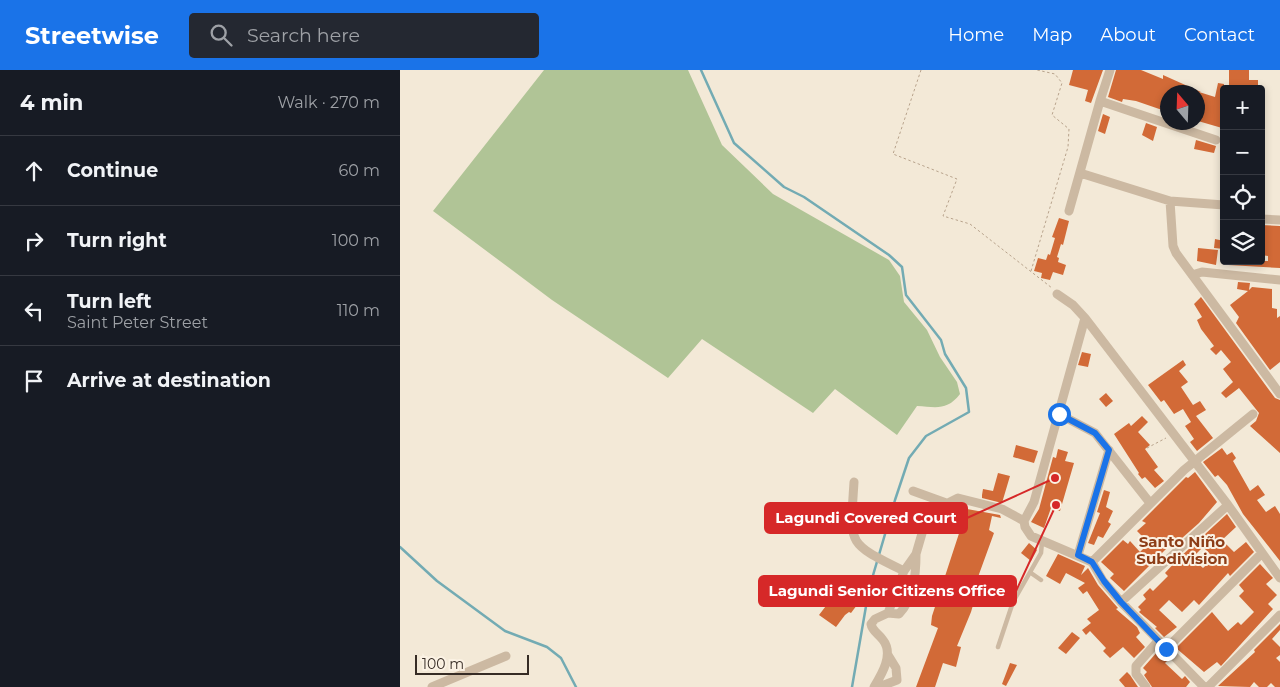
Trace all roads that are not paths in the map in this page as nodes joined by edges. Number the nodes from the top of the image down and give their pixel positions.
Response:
1 (1110, 70) edge
2 (1100, 101) junction
3 (1216, 140) dead end
4 (1080, 174) junction
5 (1170, 201) junction
6 (1220, 205) edge
7 (1069, 211) dead end
8 (1265, 219) edge
9 (1280, 220) edge
10 (1192, 276) junction
11 (1280, 280) edge
12 (1057, 294) road end
13 (1085, 318) junction
14 (1280, 394) edge
15 (1059, 414) junction
16 (1253, 414) dead end
17 (1109, 450) junction
18 (1193, 462) junction
19 (854, 482) dead end
20 (913, 492) dead end
21 (1150, 503) junction
22 (949, 504) junction
23 (1228, 505) junction
24 (1024, 520) junction
25 (1042, 542) junction
26 (1262, 553) junction
27 (916, 554) junction
28 (1078, 555) junction
29 (1092, 562) junction
30 (904, 571) junction
31 (1031, 573) junction
32 (1280, 578) edge
33 (1041, 580) dead end
34 (1121, 602) junction
35 (888, 613) junction
36 (1280, 615) edge
37 (1158, 641) junction
38 (998, 647) dead end
39 (1166, 649) junction
40 (888, 655) junction
41 (506, 656) dead end
42 (432, 687) edge
43 (874, 687) edge
44 (879, 687) edge
45 (1146, 687) edge
46 (1204, 687) edge
47 (1208, 687) edge

1 - 2 street
2 - 3 street
2 - 4 street
4 - 5 street
4 - 7 street
5 - 6 street
5 - 10 street
8 - 9 street
10 - 11 street
10 - 14 street
12 - 13 street
13 - 15 street
13 - 18 street
15 - 17 street
15 - 24 street
16 - 18 street
17 - 21 street
17 - 28 street
18 - 21 street
18 - 23 street
19 - 30 street
20 - 22 street
21 - 29 street
22 - 24 street
22 - 27 street
23 - 26 street
23 - 34 street
24 - 25 street
25 - 28 street
25 - 31 lane
26 - 32 street
26 - 39 street
27 - 30 street
27 - 35 street
28 - 29 street
29 - 34 street
30 - 35 street
31 - 33 lane
31 - 38 lane
34 - 37 street
35 - 40 street
36 - 47 street
37 - 39 street
37 - 45 street
39 - 46 street
40 - 43 street
40 - 44 street
41 - 42 street

